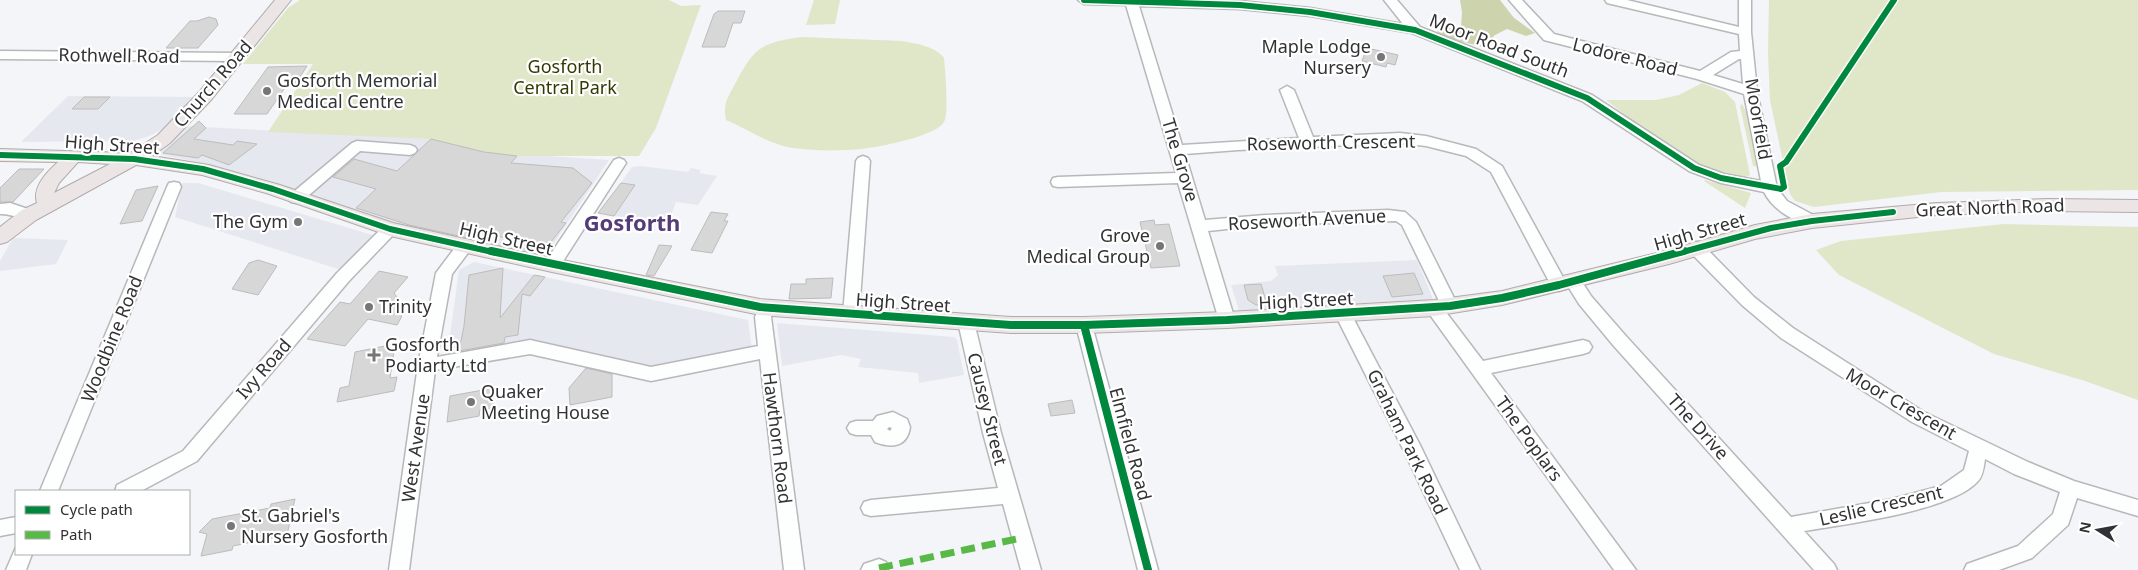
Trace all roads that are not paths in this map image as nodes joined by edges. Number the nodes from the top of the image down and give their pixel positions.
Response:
1 (283, 0) edge
2 (1084, 0) edge
3 (1132, 0) edge
4 (1390, 0) edge
5 (1515, 0) edge
6 (1611, 0) edge
7 (1745, 0) edge
8 (1415, 30) junction
9 (1745, 32) junction
10 (0, 55) edge
11 (1748, 55) junction
12 (238, 57) junction
13 (1702, 76) junction
14 (1287, 90) dead end
15 (1750, 91) junction
16 (1308, 142) junction
17 (410, 150) dead end
18 (1177, 150) junction
19 (0, 155) edge
20 (74, 156) junction
21 (134, 159) junction
22 (863, 161) dead end
23 (618, 163) dead end
24 (1185, 178) junction
25 (1058, 182) dead end
26 (174, 187) dead end
27 (1770, 188) junction
28 (296, 198) junction
29 (47, 206) junction
30 (2138, 206) edge
31 (0, 209) edge
32 (29, 215) junction
33 (1812, 221) junction
34 (1200, 226) junction
35 (390, 229) junction
36 (0, 237) edge
37 (466, 245) junction
38 (1696, 248) junction
39 (552, 265) junction
40 (1566, 283) junction
41 (767, 307) junction
42 (1442, 307) junction
43 (851, 314) junction
44 (1343, 314) junction
45 (1227, 320) junction
46 (966, 322) junction
47 (1084, 325) junction
48 (1583, 347) dead end
49 (766, 351) junction
50 (427, 365) junction
51 (1477, 369) junction
52 (856, 428) dead end
53 (878, 428) dead end
54 (1979, 448) junction
55 (2071, 488) junction
56 (49, 490) edge
57 (126, 490) edge
58 (1008, 495) junction
59 (871, 508) dead end
60 (2138, 508) edge
61 (15, 526) edge
62 (1787, 526) junction
63 (0, 528) edge
64 (22, 555) edge
65 (16, 570) edge
66 (399, 570) edge
67 (794, 570) edge
68 (1031, 570) edge
69 (1148, 570) edge
70 (1470, 570) edge
71 (1626, 570) edge
72 (1827, 570) edge
73 (1974, 570) edge

1 - 12 main road, Church Road
2 - 3 street
3 - 8 street, Moor Road South
3 - 18 street, The Grove
4 - 8 street
5 - 13 street, Lodore Road
6 - 9 street
7 - 9 street, Moorfield
8 - 27 street, Moor Road South
9 - 11 street, Moorfield
10 - 12 street, Rothwell Road
11 - 13 street, Moorfield
11 - 15 street, Moorfield
12 - 21 main road, Church Road
13 - 15 street, Lodore Road
14 - 16 street
15 - 27 street, Moorfield
16 - 18 street, Roseworth Crescent
16 - 40 street, Roseworth Crescent
17 - 28 street
18 - 24 street, The Grove
19 - 20 main road, High Street
20 - 21 main road, High Street
20 - 29 main road
21 - 28 main road, High Street
21 - 29 main road, Church Road
22 - 43 street
23 - 39 street
24 - 25 street
24 - 34 street, The Grove
26 - 56 street, Woodbine Road
27 - 33 street
28 - 35 main road, High Street
29 - 32 main road, Church Road
30 - 33 main road, Great North Road
31 - 32 street
32 - 36 main road, Church Road
33 - 38 main road, High Street
34 - 42 street, Roseworth Avenue
34 - 45 street, The Grove
35 - 37 main road, High Street
35 - 57 street, Ivy Road
37 - 39 main road, High Street
37 - 50 street, West Avenue
38 - 40 main road, High Street
38 - 54 street, Moor Crescent
39 - 41 main road, High Street
40 - 42 main road, High Street
40 - 62 street, The Drive
41 - 43 main road, High Street
41 - 49 street, Hawthorn Road
42 - 44 main road, High Street
42 - 51 street, The Poplars
43 - 46 main road, High Street
44 - 45 main road, High Street
44 - 70 street, Graham Park Road
45 - 47 main road, High Street
46 - 47 main road, High Street
46 - 58 street, Causey Street
47 - 69 street, Elmfield Road
48 - 51 street
49 - 50 street
49 - 67 street, Hawthorn Road
50 - 66 street, West Avenue
51 - 71 street, The Poplars
52 - 53 street
54 - 55 street, Moor Crescent
54 - 62 street, Leslie Crescent
55 - 60 street, Moor Crescent
55 - 73 street
58 - 59 street
58 - 68 street, Causey Street
61 - 63 street
62 - 72 street, The Drive
64 - 65 street

